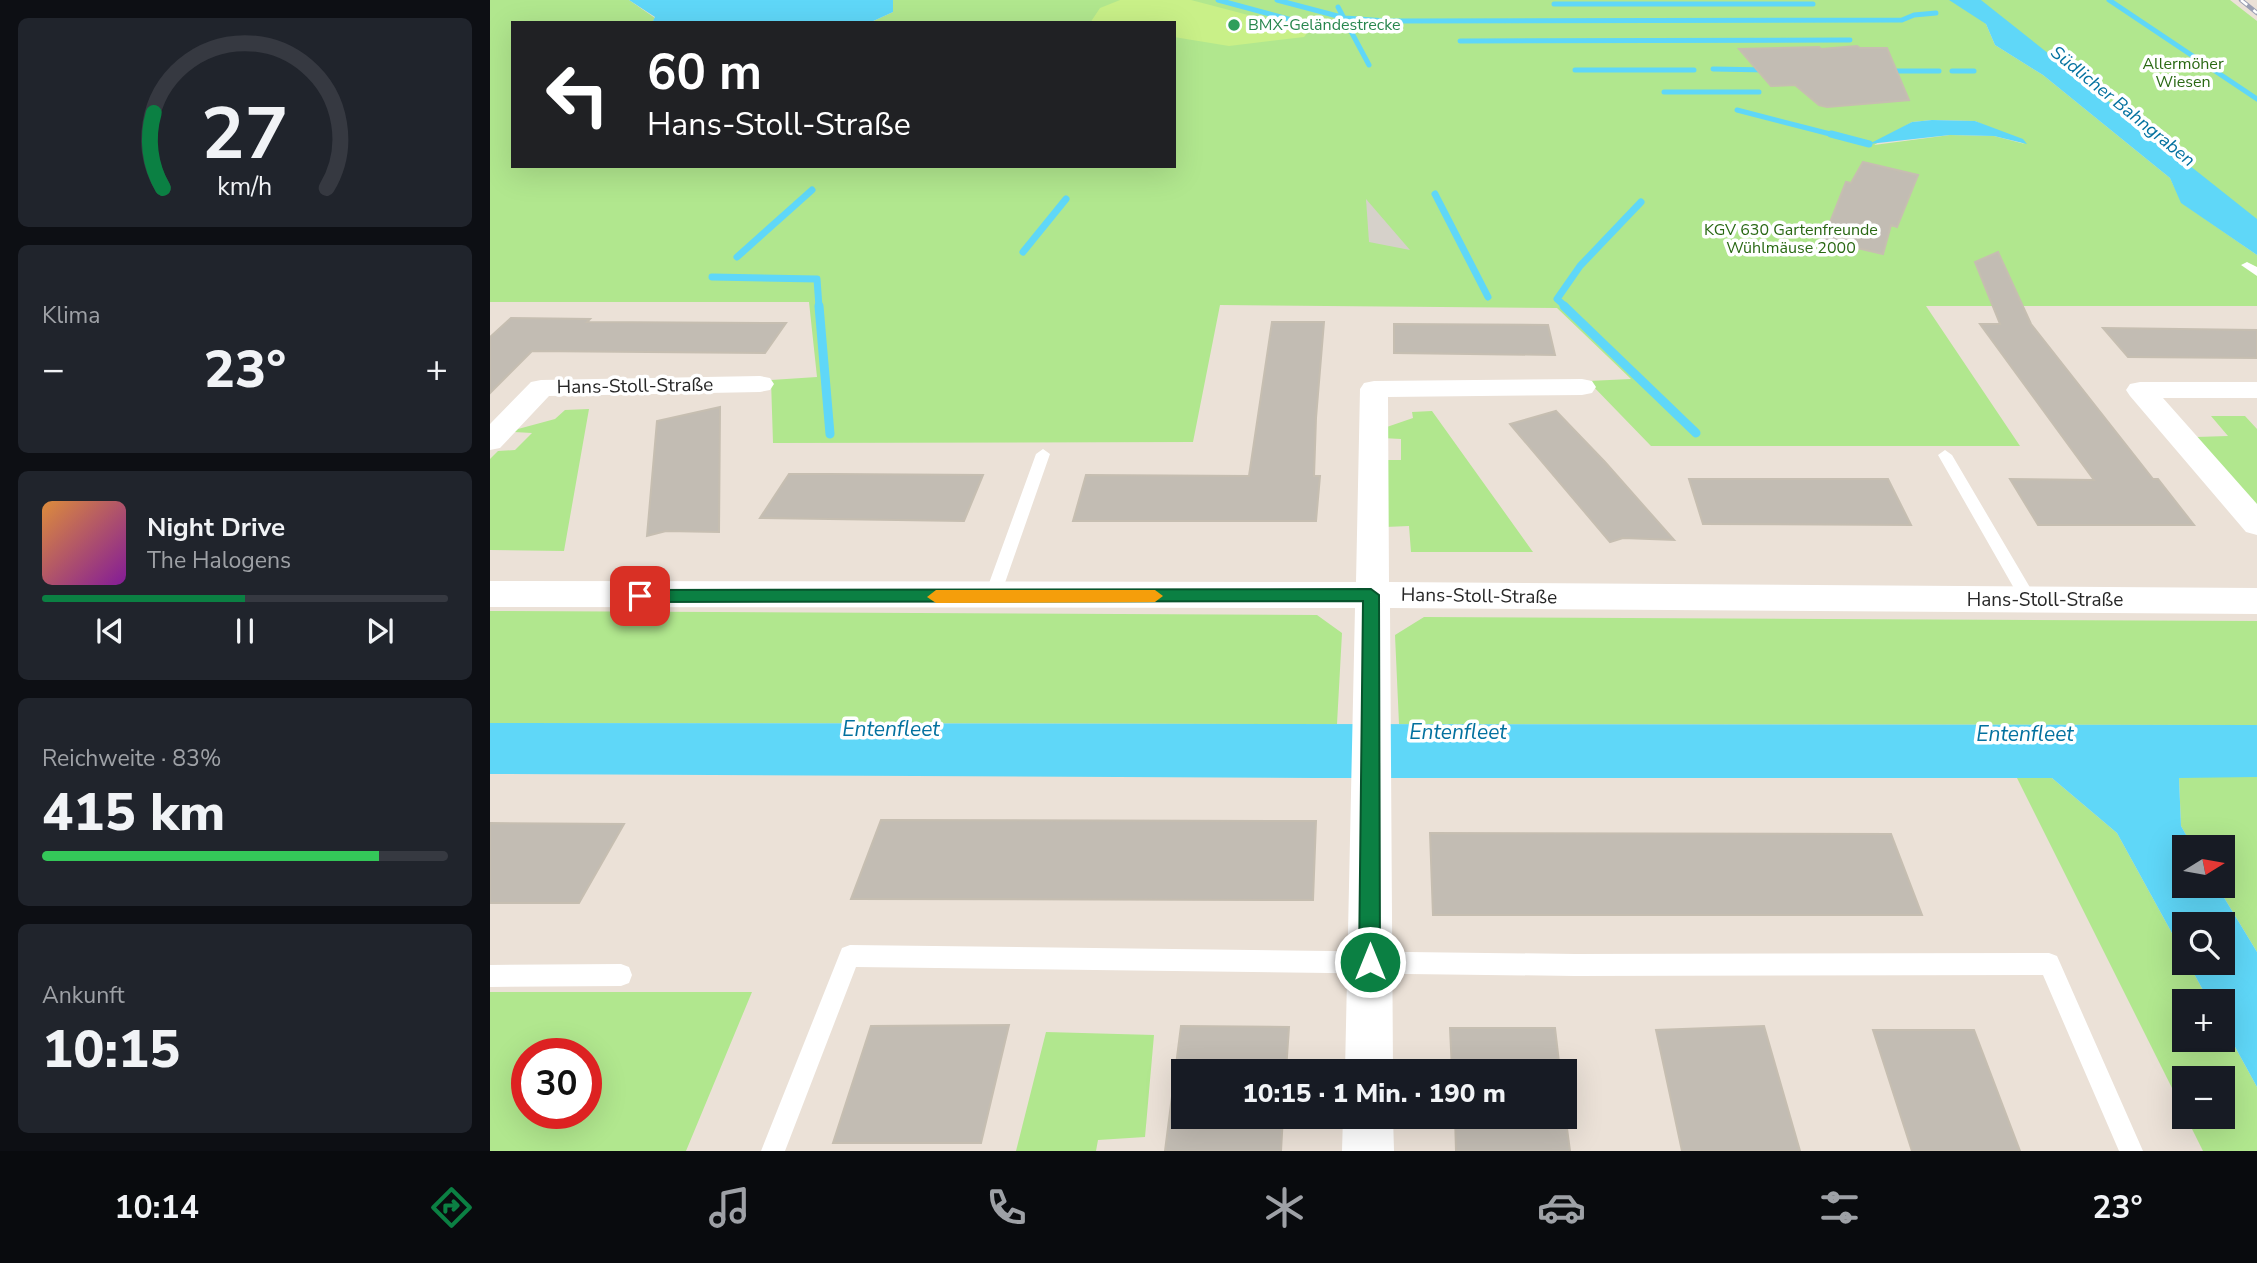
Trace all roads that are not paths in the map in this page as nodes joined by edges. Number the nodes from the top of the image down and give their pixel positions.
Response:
1 (2247, 265) dead end
2 (2257, 273) edge
3 (760, 384) dead end
4 (1582, 387) dead end
5 (2257, 390) edge
6 (490, 441) edge
7 (1043, 454) dead end
8 (1945, 456) dead end
9 (2257, 524) edge
10 (490, 594) edge
11 (1371, 595) junction
12 (992, 597) junction
13 (2029, 600) junction
14 (2257, 601) edge
15 (1370, 962) junction
16 (621, 975) dead end
17 (490, 976) edge
18 (1368, 1059) edge
19 (1368, 1129) edge
20 (773, 1151) edge
21 (1368, 1151) edge
22 (2131, 1151) edge

1 - 2 lane
3 - 6 street, Hans-Stoll-Straße
4 - 11 street
5 - 9 street
7 - 12 lane
8 - 13 lane
10 - 12 street, Hans-Stoll-Straße
11 - 12 street, Hans-Stoll-Straße
11 - 13 street, Hans-Stoll-Straße
11 - 15 street
13 - 14 street, Hans-Stoll-Straße
15 - 18 street
15 - 20 lane
15 - 22 lane
16 - 17 lane
19 - 21 street

